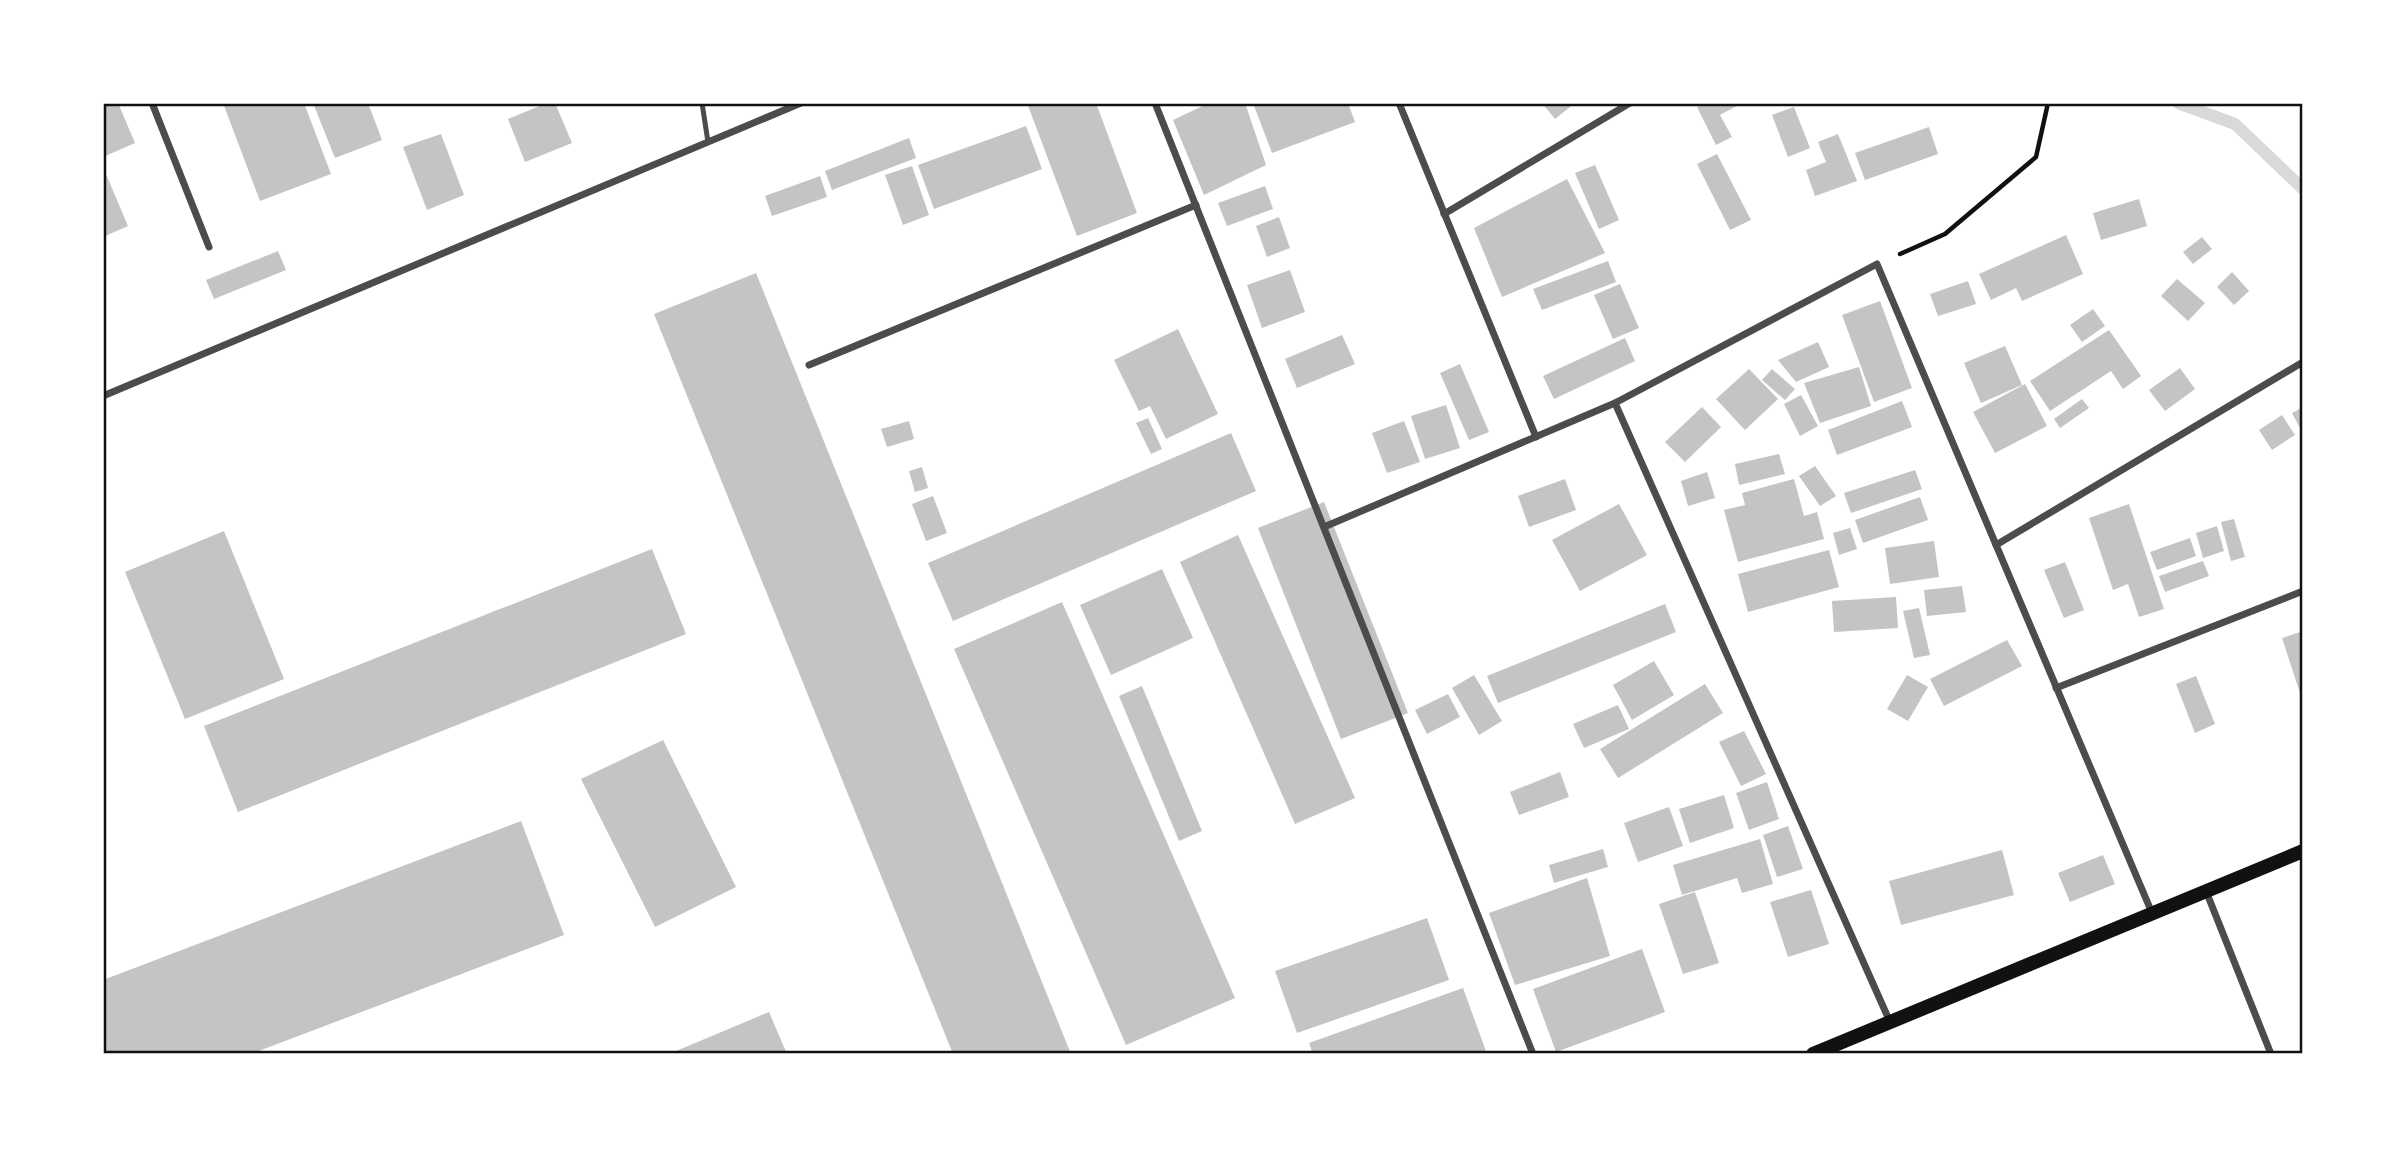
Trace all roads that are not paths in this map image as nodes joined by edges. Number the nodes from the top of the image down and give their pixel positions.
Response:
1 (152, 103) edge
2 (702, 103) edge
3 (801, 103) edge
4 (1155, 103) edge
5 (1399, 103) edge
6 (1630, 103) edge
7 (708, 142) junction
8 (1196, 205) junction
9 (1444, 214) junction
10 (209, 247) dead end
11 (2303, 362) edge
12 (809, 365) dead end
13 (103, 396) edge
14 (1615, 403) junction
15 (1536, 437) junction
16 (1324, 527) junction
17 (1996, 545) junction
18 (2303, 591) edge
19 (2056, 688) junction
20 (2303, 851) edge
21 (2206, 891) junction
22 (2152, 913) junction
23 (1890, 1022) junction
24 (1532, 1054) edge
25 (1813, 1054) edge
26 (2271, 1054) edge

1 - 10 street
2 - 7 lane
3 - 7 street
4 - 8 street
5 - 9 street
6 - 9 street
7 - 13 street
8 - 12 street
8 - 16 street
9 - 15 street
11 - 17 street
14 - 15 street
14 - 17 street
14 - 23 street
15 - 16 street
16 - 24 street
17 - 19 street
18 - 19 street
19 - 22 street
20 - 21 main road
21 - 22 main road
21 - 26 street
22 - 23 main road
23 - 25 main road

